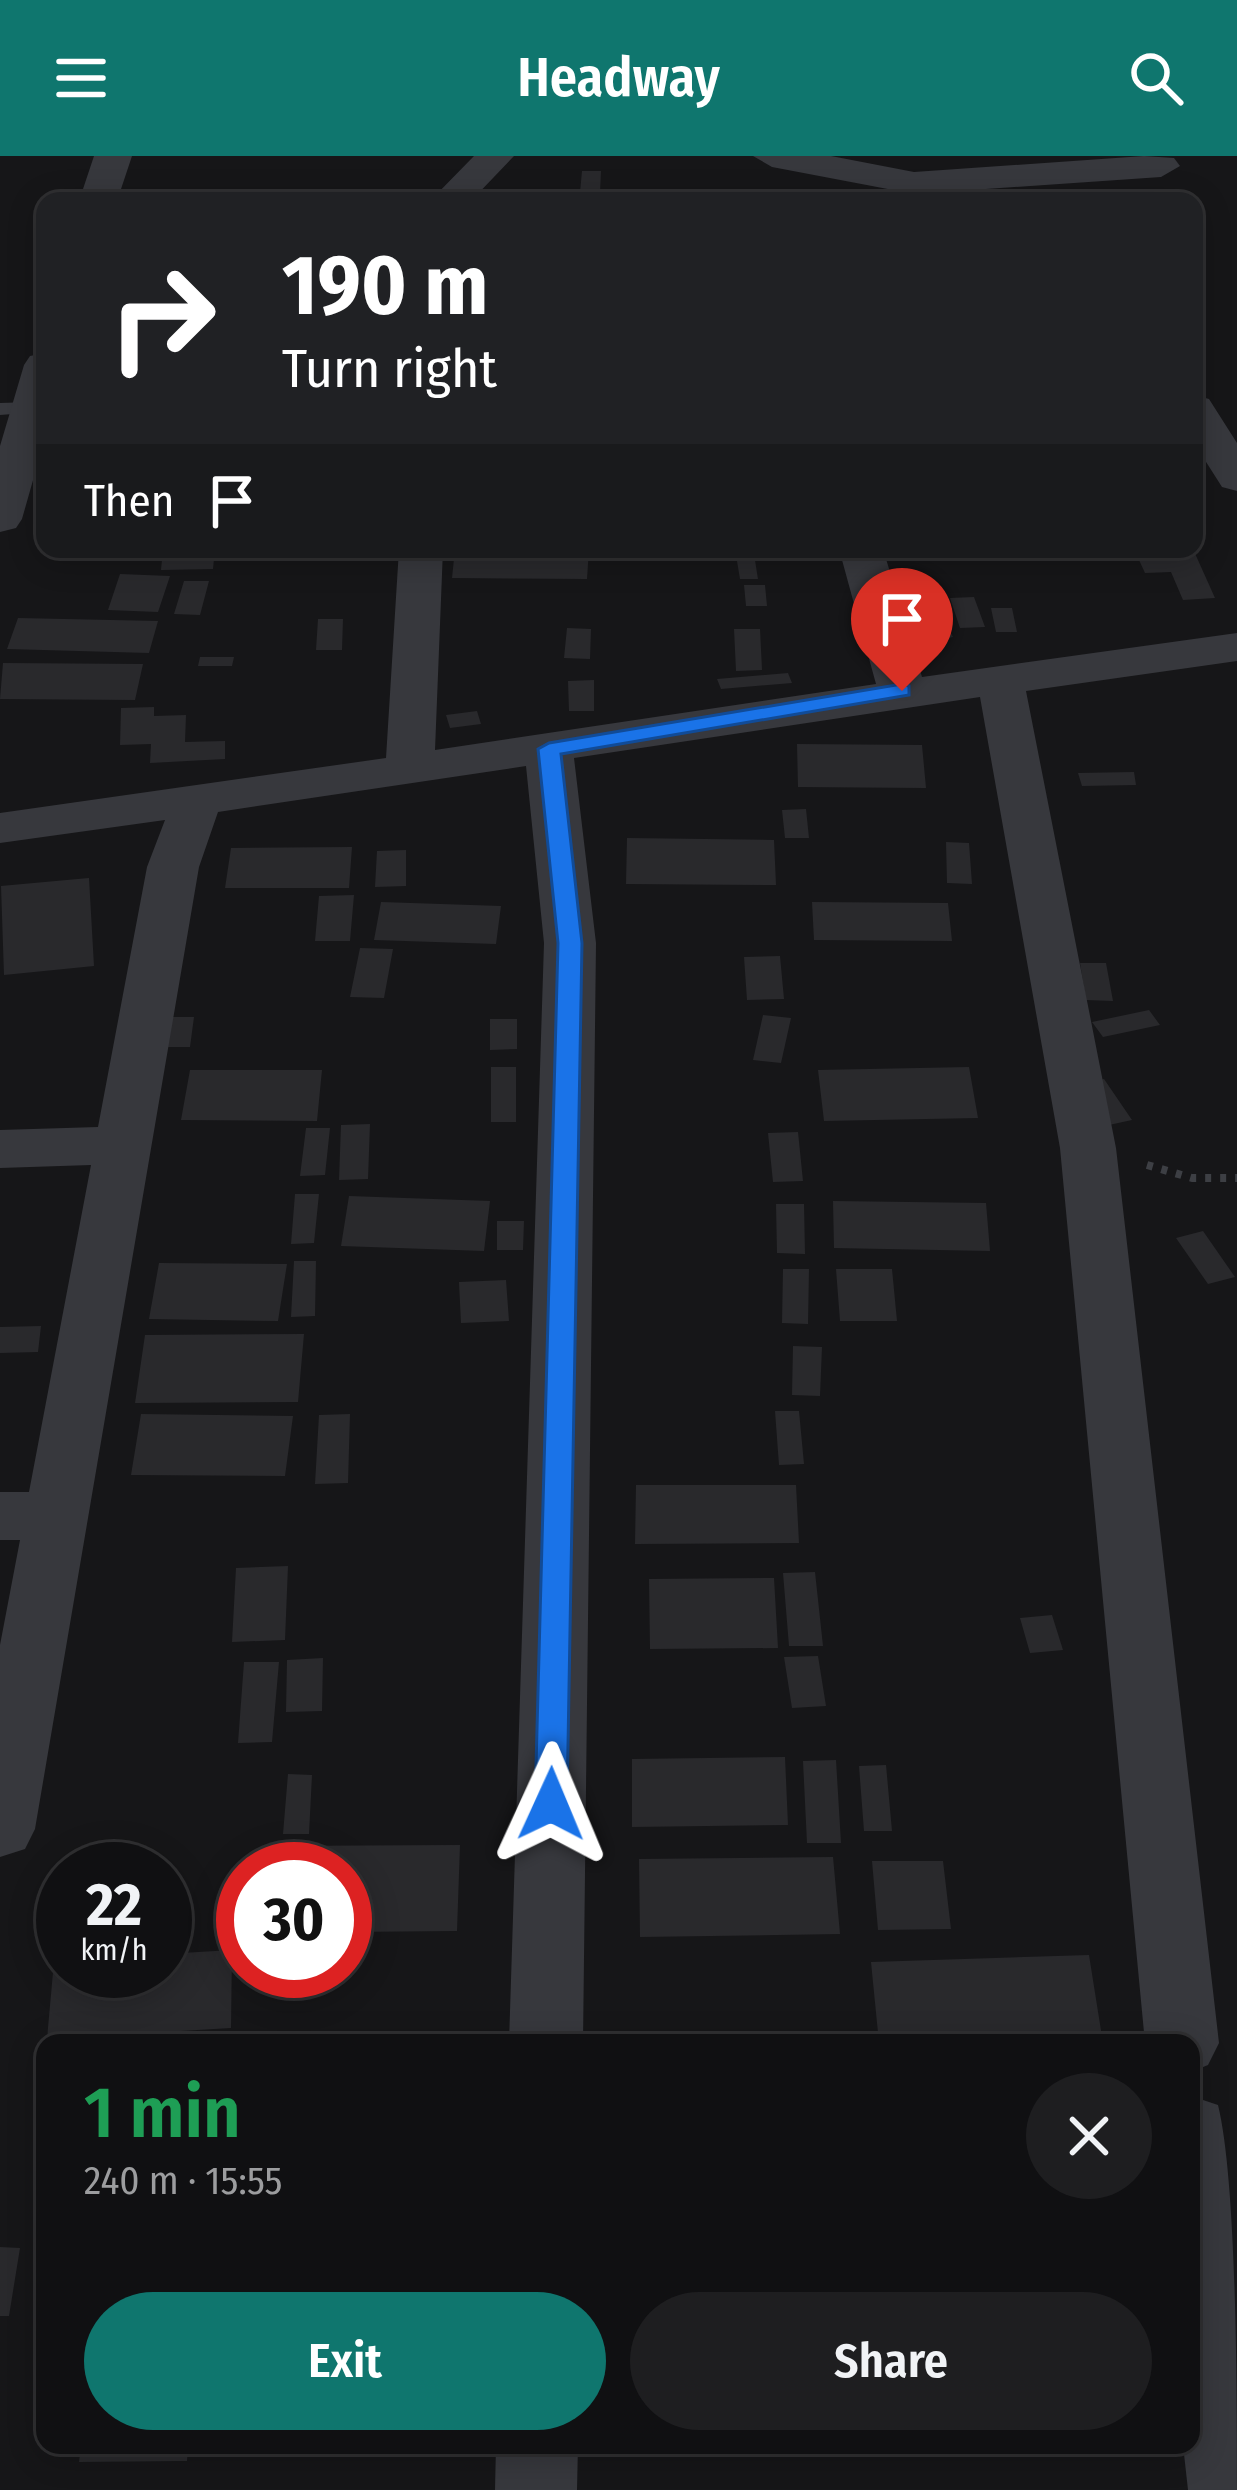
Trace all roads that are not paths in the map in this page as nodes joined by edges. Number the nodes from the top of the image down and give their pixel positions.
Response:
1 (113, 156) edge
2 (495, 156) edge
3 (772, 156) edge
4 (831, 170) junction
5 (1164, 174) edge
6 (101, 192) edge
7 (458, 192) edge
8 (813, 192) edge
9 (36, 378) edge
10 (16, 408) edge
11 (1203, 422) edge
12 (1237, 478) edge
13 (0, 518) edge
14 (421, 558) edge
15 (864, 558) edge
16 (1237, 647) edge
17 (1000, 680) junction
18 (902, 691) junction
19 (549, 749) junction
20 (410, 770) junction
21 (197, 801) junction
22 (0, 828) edge
23 (123, 1144) junction
24 (0, 1149) edge
25 (28, 1516) edge
26 (0, 1829) edge
27 (546, 2034) edge
28 (1181, 2034) edge
29 (1200, 2214) edge
30 (537, 2454) edge
31 (536, 2490) edge
32 (1229, 2490) edge

1 - 6 street
2 - 7 street
3 - 4 street
4 - 5 street
4 - 8 street
9 - 10 street
10 - 13 street
11 - 12 street
14 - 20 street
15 - 18 street
16 - 17 street
17 - 18 street
17 - 28 street
18 - 19 street
19 - 20 street
19 - 27 street
20 - 21 street
21 - 22 street
21 - 23 street
23 - 24 street
23 - 25 street
25 - 26 street
29 - 32 street
30 - 31 street

